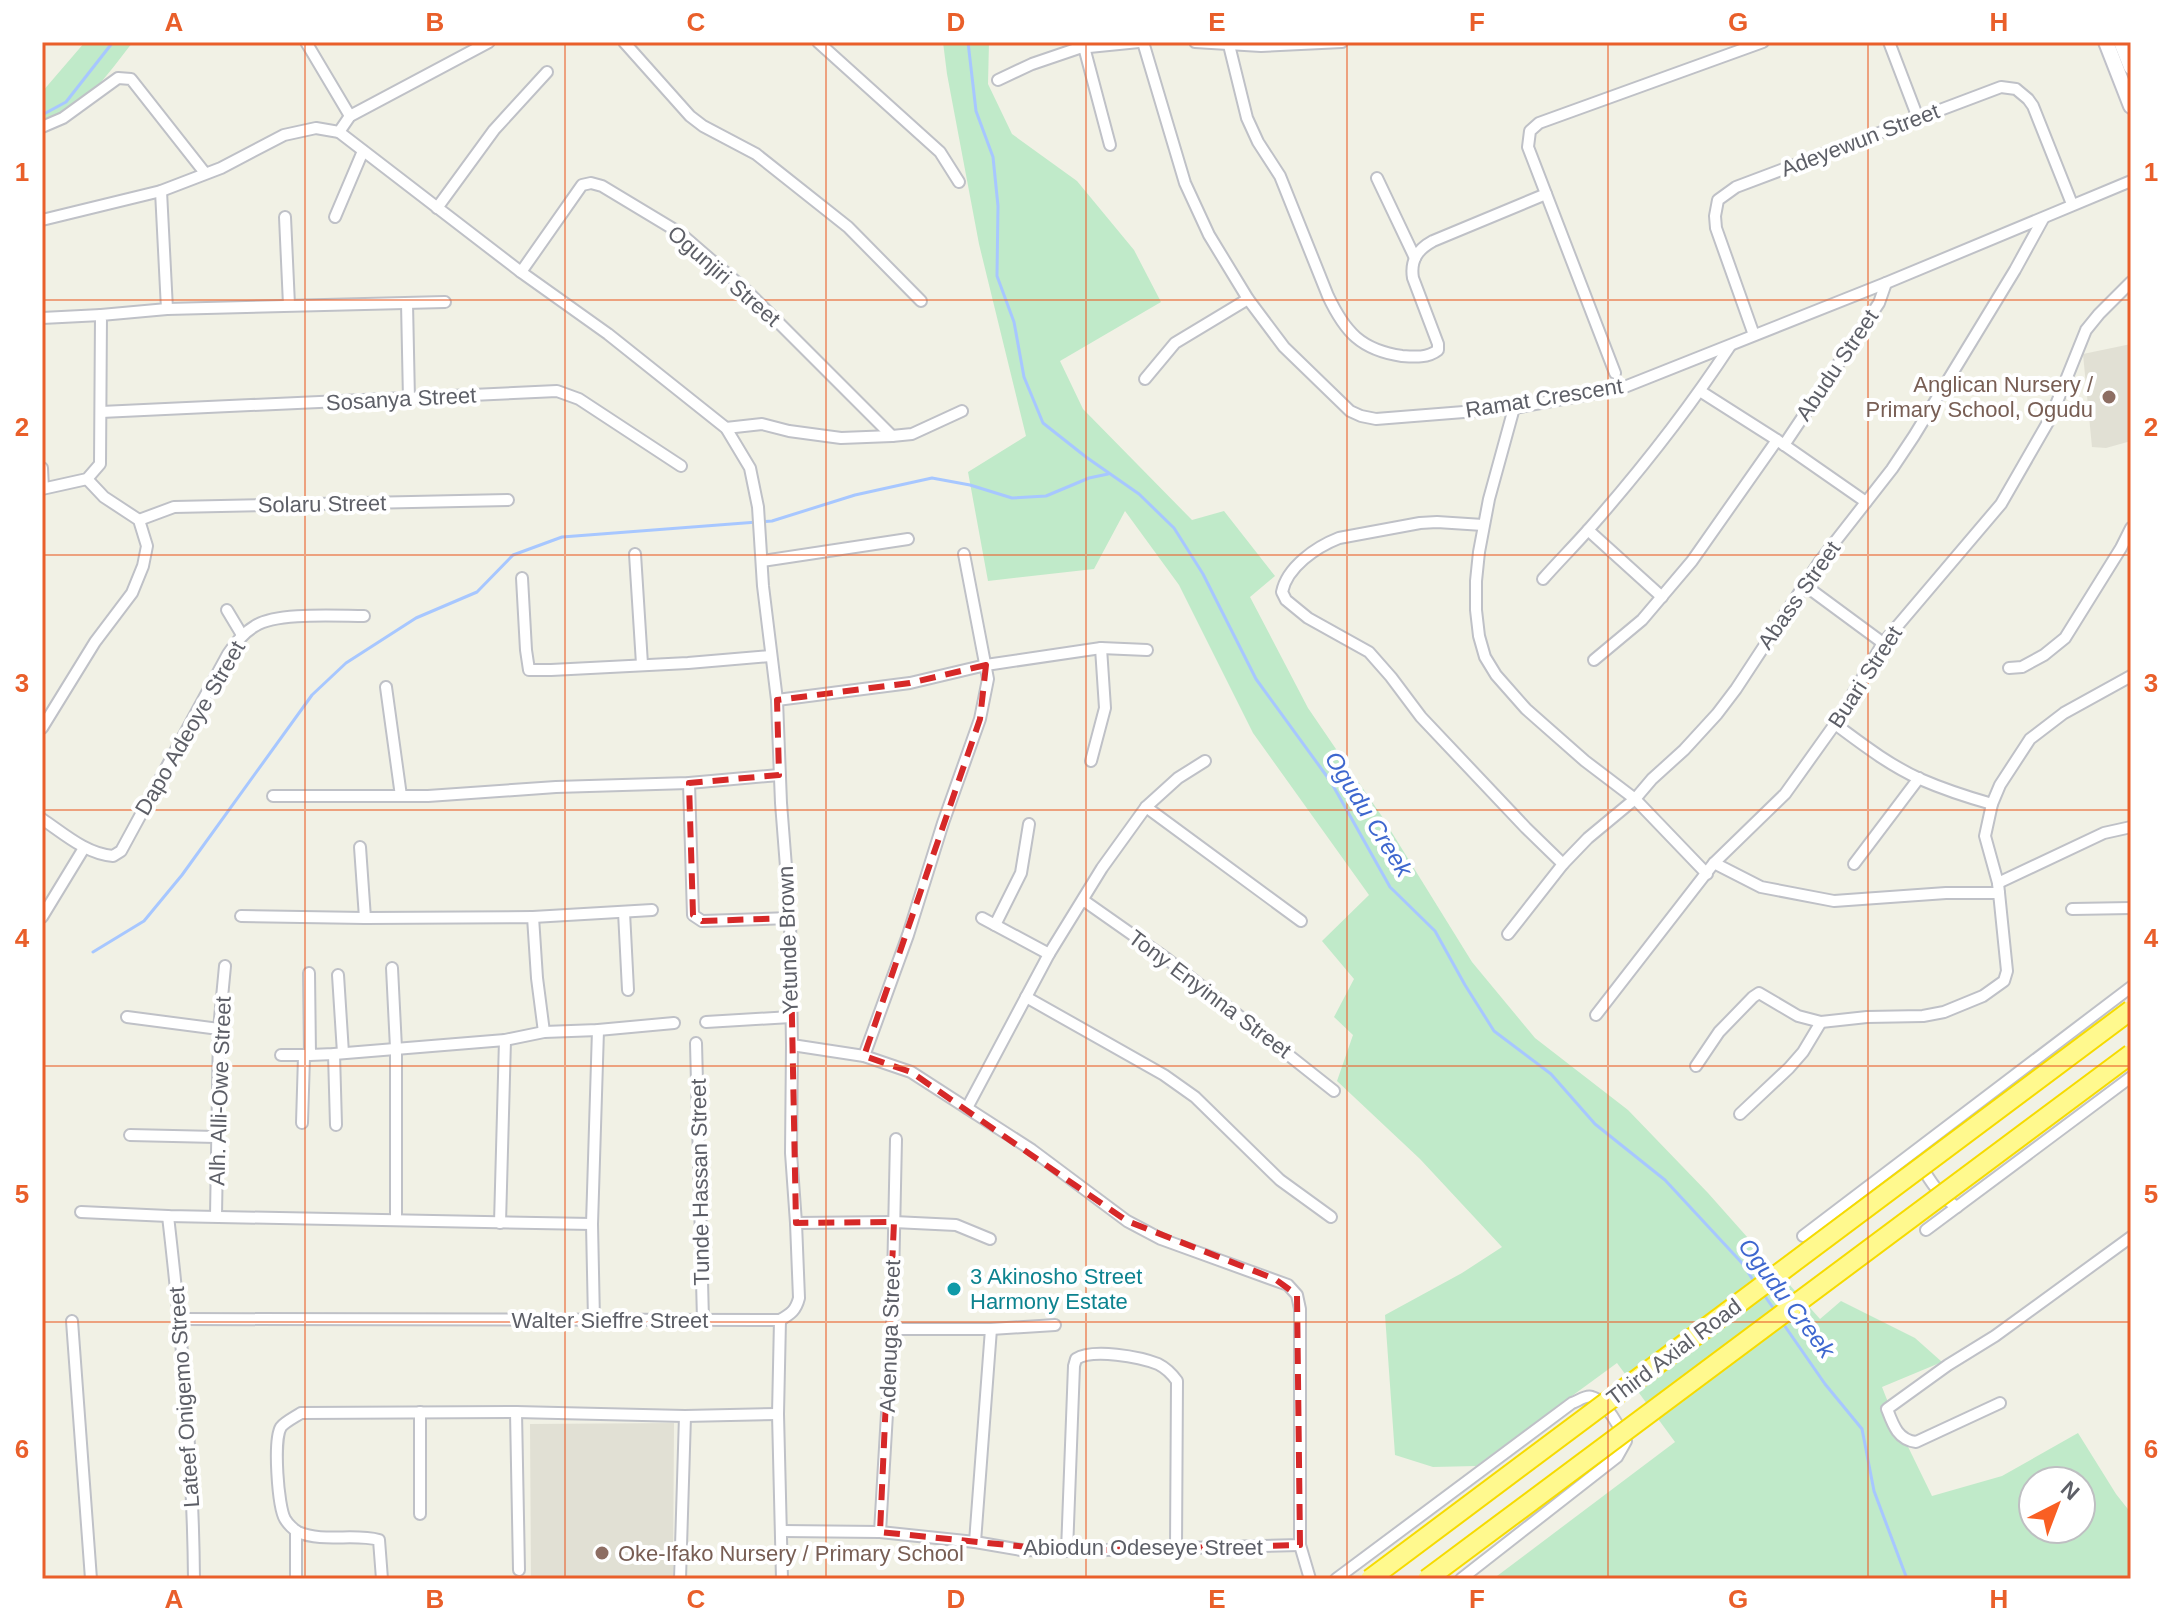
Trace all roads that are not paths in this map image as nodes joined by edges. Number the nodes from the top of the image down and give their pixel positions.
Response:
1 (306, 42) edge
2 (489, 42) edge
3 (624, 42) edge
4 (818, 42) edge
5 (1141, 42) edge
6 (1195, 42) edge
7 (1342, 42) edge
8 (1763, 42) edge
9 (1889, 42) edge
10 (2106, 42) edge
11 (2121, 42) edge
12 (1229, 45) junction
13 (1084, 47) junction
14 (2131, 67) edge
15 (547, 72) dead end
16 (998, 80) dead end
17 (2131, 106) edge
18 (350, 116) junction
19 (1918, 118) junction
20 (42, 127) edge
21 (339, 132) junction
22 (1110, 145) dead end
23 (363, 151) junction
24 (205, 173) junction
25 (1377, 178) dead end
26 (2131, 181) edge
27 (959, 182) dead end
28 (161, 191) junction
29 (1546, 194) junction
30 (2072, 204) junction
31 (437, 208) junction
32 (285, 217) dead end
33 (335, 217) dead end
34 (2043, 219) junction
35 (42, 220) edge
36 (1415, 258) junction
37 (521, 272) junction
38 (2131, 282) edge
39 (1886, 283) junction
40 (1248, 299) junction
41 (921, 301) dead end
42 (445, 302) dead end
43 (407, 303) junction
44 (289, 305) junction
45 (167, 309) junction
46 (101, 315) junction
47 (42, 318) edge
48 (1754, 335) junction
49 (1731, 344) junction
50 (1615, 373) dead end
51 (1145, 379) dead end
52 (1700, 391) junction
53 (409, 400) junction
54 (1514, 408) junction
55 (962, 411) dead end
56 (101, 412) junction
57 (726, 428) junction
58 (892, 436) junction
59 (1781, 443) junction
60 (681, 466) dead end
61 (42, 468) edge
62 (87, 479) junction
63 (43, 488) edge
64 (508, 500) dead end
65 (1866, 502) junction
66 (139, 520) junction
67 (1483, 525) junction
68 (2131, 528) edge
69 (1588, 530) junction
70 (908, 539) dead end
71 (635, 554) dead end
72 (964, 554) dead end
73 (762, 557) junction
74 (522, 578) dead end
75 (1543, 579) dead end
76 (1803, 584) junction
77 (1662, 597) junction
78 (227, 610) dead end
79 (364, 616) dead end
80 (242, 635) junction
81 (1883, 643) junction
82 (1101, 648) junction
83 (1147, 650) dead end
84 (770, 656) junction
85 (1594, 660) dead end
86 (642, 664) junction
87 (986, 665) junction
88 (2009, 668) dead end
89 (2131, 676) edge
90 (386, 687) dead end
91 (777, 700) junction
92 (1835, 724) junction
93 (42, 728) edge
94 (1091, 761) dead end
95 (1205, 761) dead end
96 (779, 775) junction
97 (1919, 778) junction
98 (689, 783) junction
99 (273, 796) dead end
100 (401, 796) junction
101 (1635, 799) junction
102 (1992, 804) junction
103 (1146, 807) junction
104 (42, 819) edge
105 (1029, 824) dead end
106 (2131, 827) edge
107 (360, 847) dead end
108 (84, 848) junction
109 (1714, 863) junction
110 (1563, 864) junction
111 (1854, 864) dead end
112 (1707, 874) junction
113 (1999, 888) junction
114 (1083, 900) junction
115 (2131, 908) edge
116 (2072, 909) dead end
117 (652, 910) dead end
118 (624, 912) junction
119 (241, 916) dead end
120 (42, 917) edge
121 (533, 917) junction
122 (365, 918) junction
123 (790, 918) junction
124 (982, 918) dead end
125 (1301, 921) dead end
126 (995, 925) junction
127 (1508, 934) dead end
128 (1049, 954) junction
129 (225, 966) dead end
130 (392, 968) dead end
131 (309, 973) dead end
132 (338, 975) dead end
133 (2131, 987) edge
134 (628, 990) dead end
135 (1026, 997) junction
136 (2131, 1010) edge
137 (1596, 1015) dead end
138 (127, 1017) dead end
139 (791, 1017) junction
140 (706, 1022) dead end
141 (1821, 1022) junction
142 (674, 1023) dead end
143 (219, 1029) junction
144 (598, 1030) junction
145 (544, 1032) junction
146 (505, 1040) junction
147 (696, 1043) dead end
148 (792, 1045) junction
149 (396, 1048) junction
150 (338, 1054) junction
151 (2131, 1054) edge
152 (281, 1055) dead end
153 (307, 1056) junction
154 (864, 1056) junction
155 (1696, 1066) dead end
156 (2131, 1077) edge
157 (1334, 1091) dead end
158 (967, 1108) junction
159 (1740, 1114) dead end
160 (302, 1123) dead end
161 (336, 1125) dead end
162 (130, 1135) dead end
163 (216, 1137) junction
164 (896, 1139) dead end
165 (1914, 1152) junction
166 (1957, 1207) junction
167 (81, 1212) dead end
168 (168, 1216) junction
169 (216, 1216) junction
170 (1331, 1217) dead end
171 (396, 1220) junction
172 (894, 1222) junction
173 (500, 1223) junction
174 (796, 1223) junction
175 (592, 1224) junction
176 (1926, 1230) dead end
177 (1803, 1236) dead end
178 (2131, 1237) edge
179 (990, 1239) dead end
180 (180, 1319) junction
181 (594, 1320) junction
182 (703, 1320) junction
183 (780, 1320) junction
184 (72, 1321) dead end
185 (1055, 1325) dead end
186 (892, 1329) junction
187 (991, 1329) junction
188 (2000, 1403) dead end
189 (420, 1412) junction
190 (516, 1412) junction
191 (778, 1414) junction
192 (685, 1416) junction
193 (420, 1514) dead end
194 (296, 1531) junction
195 (782, 1531) junction
196 (880, 1532) junction
197 (975, 1542) junction
198 (1300, 1545) junction
199 (1176, 1548) junction
200 (1067, 1551) junction
201 (519, 1570) dead end
202 (91, 1579) edge
203 (194, 1579) edge
204 (296, 1579) edge
205 (382, 1579) edge
206 (680, 1579) edge
207 (782, 1579) edge
208 (1310, 1579) edge
209 (1336, 1579) edge
210 (1370, 1579) edge
211 (1427, 1579) edge
212 (1461, 1579) edge

1 - 18 street
2 - 18 street
3 - 41 street
4 - 27 street
5 - 13 street
5 - 40 street, Ramat Crescent
6 - 12 street
7 - 12 street
8 - 29 street
9 - 19 street
10 - 17 main road
11 - 14 main road
12 - 36 street
13 - 16 street
13 - 22 street
15 - 31 street
18 - 21 street
19 - 30 street, Adeyewun Street
19 - 48 street, Adeyewun Street
20 - 24 street
21 - 23 street
21 - 24 street
23 - 31 street
23 - 33 street
24 - 28 street
25 - 36 street
26 - 30 street, Ramat Crescent
28 - 35 street
28 - 45 street
29 - 36 street
29 - 50 street
30 - 34 street, Ramat Crescent
31 - 37 street
32 - 44 street
34 - 39 street, Ramat Crescent
34 - 65 street, Abass Street
37 - 57 street
37 - 58 street, Ogunjiri Street
38 - 81 street, Buari Street
39 - 48 street, Ramat Crescent
39 - 59 street, Abudu Street
40 - 51 street
40 - 54 street, Ramat Crescent
42 - 43 street
43 - 44 street
43 - 53 street
44 - 45 street
45 - 46 street
46 - 47 street
46 - 56 street
48 - 49 street, Ramat Crescent
49 - 52 street
49 - 54 street, Ramat Crescent
52 - 59 street
52 - 69 street
53 - 56 street, Sosanya Street
53 - 60 street, Sosanya Street
54 - 67 street
55 - 58 street
56 - 62 street
57 - 58 street
57 - 73 street, Yetunde Brown
59 - 65 street
59 - 77 street, Abudu Street
61 - 63 street
62 - 63 street
62 - 66 street
64 - 66 street, Solaru Street
65 - 76 street, Abass Street
66 - 93 street
67 - 101 street
67 - 110 street
68 - 88 street
69 - 75 street
69 - 77 street
70 - 73 street
71 - 86 street
72 - 87 street
73 - 84 street, Yetunde Brown
74 - 86 street
76 - 81 street
76 - 101 street, Abass Street
77 - 85 street, Abudu Street
78 - 80 street
79 - 80 street, Dapo Adeoye Street
80 - 108 street, Dapo Adeoye Street
81 - 92 street, Buari Street
82 - 83 street
82 - 87 street
82 - 94 street
84 - 86 street
84 - 91 street, Yetunde Brown
87 - 91 street
87 - 154 street
89 - 102 street
90 - 100 street
91 - 96 street, Yetunde Brown
92 - 97 street
92 - 109 street, Buari Street
95 - 103 street
96 - 98 street
96 - 123 street, Yetunde Brown
97 - 102 street
97 - 111 street
98 - 100 street
98 - 123 street
99 - 100 street
101 - 110 street, Abass Street
101 - 112 street
102 - 113 street
103 - 114 street
103 - 125 street
104 - 108 street, Dapo Adeoye Street
105 - 126 street
106 - 113 street
107 - 122 street
108 - 120 street
109 - 112 street, Buari Street
109 - 113 street
110 - 127 street, Abass Street
112 - 137 street, Buari Street
113 - 141 street
114 - 128 street
114 - 157 street, Tony Enyinna Street
115 - 116 street
117 - 118 street
118 - 121 street
118 - 134 street
119 - 122 street
121 - 122 street
121 - 145 street
123 - 139 street, Yetunde Brown
124 - 126 street
126 - 128 street
128 - 135 street
129 - 143 street, Alh. Alli-Owe Street
130 - 149 street
131 - 153 street
132 - 150 street
133 - 165 street
135 - 158 street
135 - 170 street
136 - 210 highway, Third Axial Road, bridge
138 - 143 street
139 - 140 street
139 - 148 street, Yetunde Brown
141 - 155 street
141 - 159 street
142 - 144 street
143 - 163 street, Alh. Alli-Owe Street
144 - 145 street
144 - 175 street
145 - 146 street
146 - 149 street
146 - 173 street
147 - 182 street, Tunde Hassan Street
148 - 154 street
148 - 174 street, Yetunde Brown
149 - 150 street
149 - 171 street
150 - 153 street
150 - 161 street
151 - 211 highway, Third Axial Road, bridge
152 - 153 street
153 - 160 street
154 - 158 street
156 - 166 street
158 - 198 street
162 - 163 street
163 - 169 street, Alh. Alli-Owe Street
164 - 172 street, Adenuga Street
165 - 166 street
165 - 177 street
166 - 176 street
167 - 168 street
168 - 169 street
168 - 180 street, Lateef Onigemo Street
169 - 171 street
171 - 173 street
172 - 174 street
172 - 179 street
172 - 186 street, Adenuga Street
173 - 175 street
174 - 183 street, Yetunde Brown
175 - 181 street
178 - 188 street
180 - 181 street, Walter Sieffre Street
180 - 203 street, Lateef Onigemo Street
181 - 182 street, Walter Sieffre Street
182 - 183 street, Walter Sieffre Street
183 - 191 street
184 - 202 street
185 - 187 street
186 - 187 street
186 - 196 street, Adenuga Street
187 - 197 street
189 - 190 street
189 - 193 street
189 - 194 street
190 - 192 street
190 - 201 street
191 - 192 street
191 - 195 street
192 - 206 street
194 - 204 street
194 - 205 street
195 - 196 street, Abiodun Odeseye Street
195 - 207 street
196 - 197 street, Abiodun Odeseye Street
197 - 200 street, Abiodun Odeseye Street
198 - 199 street, Abiodun Odeseye Street
198 - 208 street
199 - 200 street, Abiodun Odeseye Street
199 - 200 street
209 - 212 street

